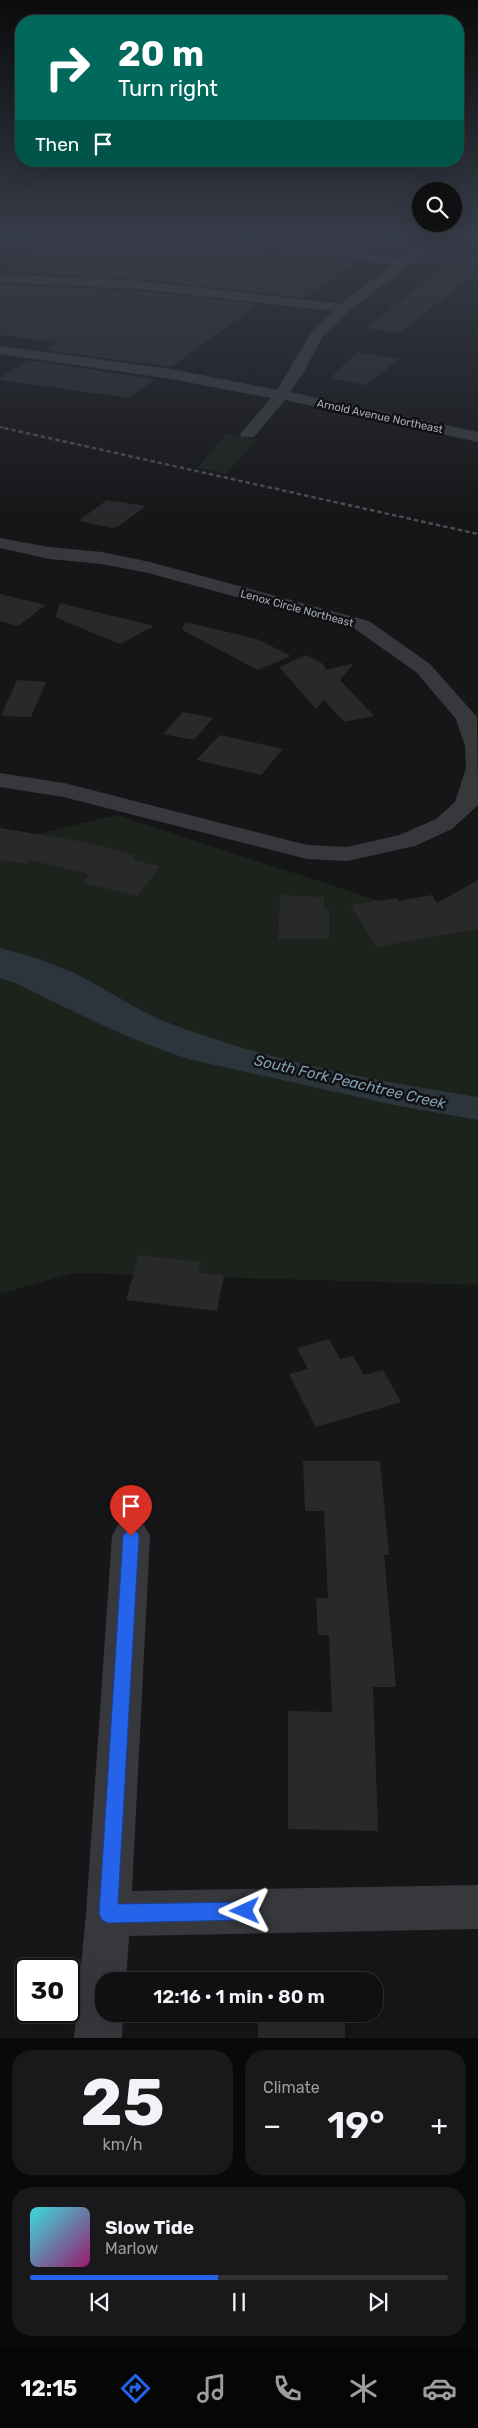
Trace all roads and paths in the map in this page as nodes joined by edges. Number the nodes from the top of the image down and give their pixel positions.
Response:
1 (323, 327) edge
2 (0, 350) edge
3 (281, 395) junction
4 (248, 434) dead end
5 (478, 437) edge
6 (0, 543) edge
7 (0, 780) edge
8 (131, 1536) dead end
9 (478, 1907) edge
10 (108, 1914) junction
11 (98, 2038) edge

1 - 3 street
2 - 3 street, Arnold Avenue Northeast
3 - 4 street
3 - 5 street, Arnold Avenue Northeast
6 - 7 street, Lenox Circle Northeast
8 - 10 street
9 - 10 street
10 - 11 street

